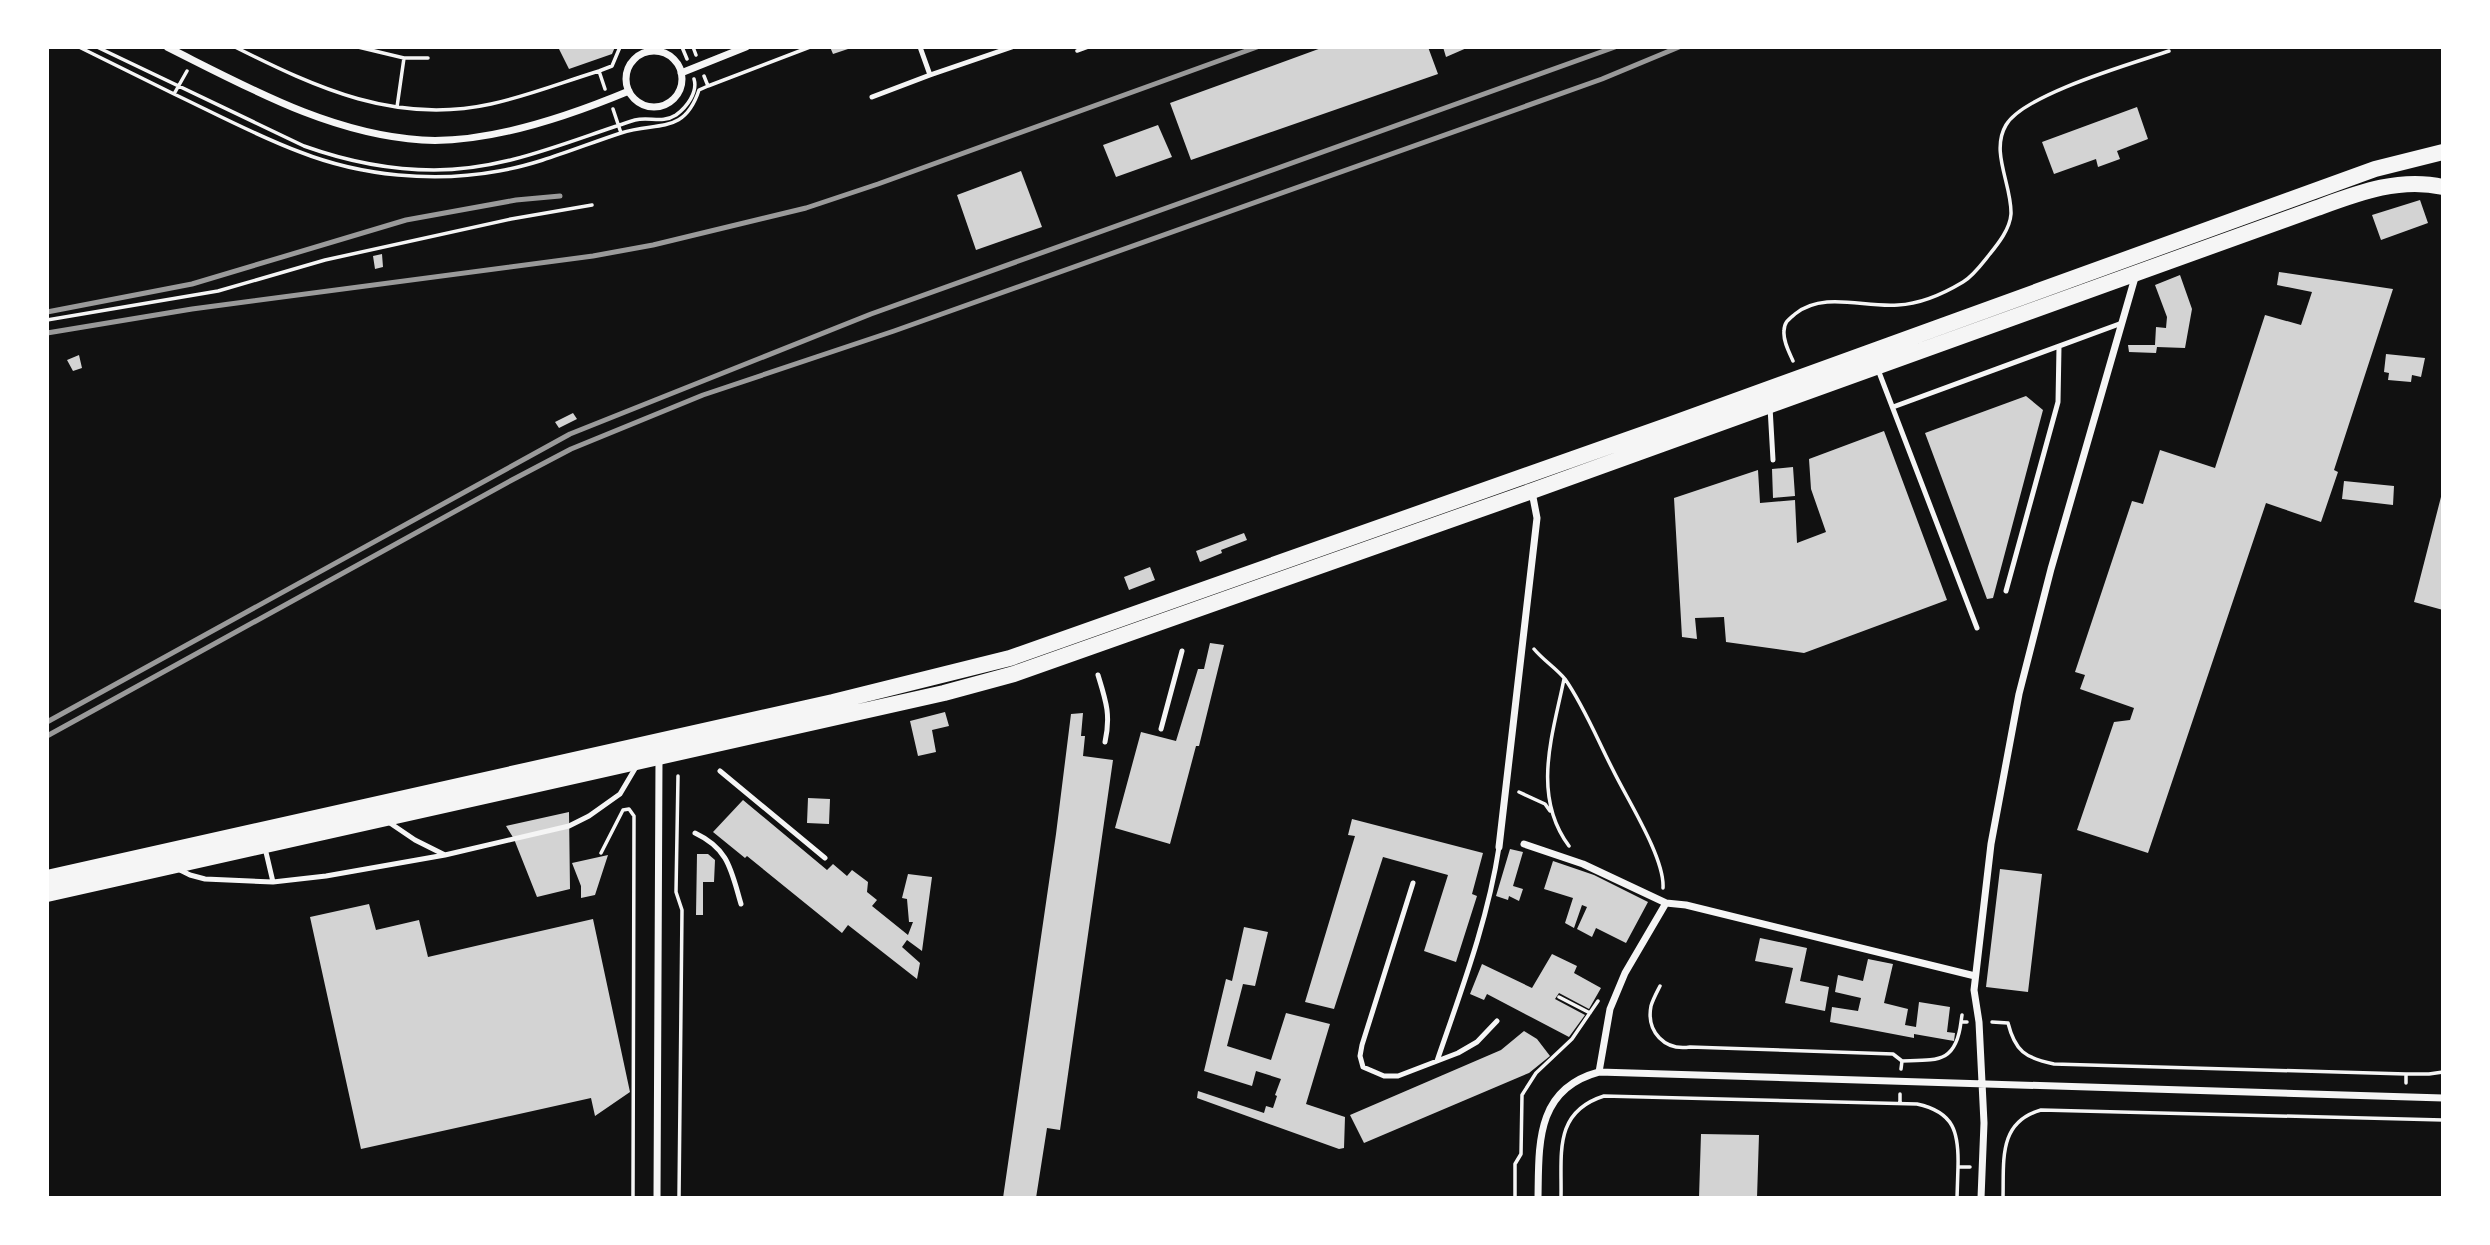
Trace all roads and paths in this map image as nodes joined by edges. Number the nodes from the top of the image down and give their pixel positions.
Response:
1 (79, 47) edge
2 (167, 47) edge
3 (235, 47) edge
4 (358, 47) edge
5 (620, 47) edge
6 (682, 47) edge
7 (746, 47) edge
8 (810, 47) edge
9 (920, 47) edge
10 (1012, 47) edge
11 (1088, 47) edge
12 (643, 50) edge
13 (1077, 51) dead end
14 (2169, 51) dead end
15 (404, 58) junction
16 (428, 58) dead end
17 (700, 65) junction
18 (691, 69) junction
19 (599, 71) junction
20 (681, 73) junction
21 (930, 75) junction
22 (708, 86) junction
23 (629, 92) junction
24 (174, 94) dead end
25 (872, 97) dead end
26 (609, 99) junction
27 (397, 107) junction
28 (618, 126) junction
29 (2443, 152) edge
30 (2443, 187) edge
31 (592, 205) dead end
32 (2136, 272) junction
33 (47, 320) edge
34 (2122, 323) junction
35 (2059, 347) junction
36 (1877, 368) junction
37 (1800, 377) junction
38 (1770, 406) junction
39 (1893, 407) junction
40 (1773, 460) dead end
41 (1526, 475) junction
42 (1532, 491) junction
43 (2006, 591) dead end
44 (1977, 628) dead end
45 (1523, 637) junction
46 (1182, 651) dead end
47 (1098, 675) dead end
48 (1564, 678) junction
49 (1161, 729) dead end
50 (1105, 742) dead end
51 (659, 758) junction
52 (639, 762) junction
53 (720, 771) dead end
54 (677, 776) dead end
55 (1507, 790) junction
56 (1553, 816) junction
57 (385, 819) junction
58 (695, 833) dead end
59 (1524, 844) dead end
60 (264, 845) junction
61 (1499, 847) joint
62 (601, 853) dead end
63 (445, 855) junction
64 (825, 858) dead end
65 (1583, 864) junction
66 (172, 866) junction
67 (47, 878) edge
68 (272, 882) junction
69 (1413, 883) dead end
70 (47, 894) edge
71 (1665, 902) junction
72 (741, 904) dead end
73 (1975, 976) junction
74 (1660, 986) dead end
75 (1603, 992) dead end
76 (1559, 997) dead end
77 (1590, 1013) junction
78 (1962, 1015) dead end
79 (1497, 1021) dead end
80 (1961, 1022) junction
81 (1979, 1022) junction
82 (2008, 1023) dead end
83 (1437, 1061) junction
84 (1902, 1061) junction
85 (1599, 1072) junction
86 (2406, 1074) dead end
87 (1901, 1081) junction
88 (1982, 1083) junction
89 (2443, 1098) edge
90 (1900, 1103) junction
91 (2443, 1121) edge
92 (1958, 1167) dead end
93 (633, 1198) edge
94 (657, 1198) edge
95 (679, 1198) edge
96 (1515, 1198) edge
97 (1538, 1198) edge
98 (1561, 1198) edge
99 (1981, 1198) edge
100 (2003, 1198) edge

1 - 24 path
2 - 26 street
3 - 27 path
4 - 15 path
5 - 19 path
6 - 18 path
7 - 17 street
8 - 22 path
9 - 21 lane
10 - 21 lane
11 - 13 path
12 - 20 street
12 - 23 street
14 - 37 path
15 - 16 path
15 - 27 path
17 - 18 street
17 - 22 path
18 - 20 street
18 - 28 path
19 - 26 path
19 - 27 path
20 - 23 street
21 - 25 lane
22 - 28 path
23 - 26 street
26 - 28 path
29 - 37 highway
30 - 32 highway
31 - 33 path
32 - 34 street
32 - 36 highway
34 - 35 lane
34 - 73 street
35 - 39 lane
35 - 43 lane
36 - 38 highway
36 - 39 lane
37 - 41 highway
38 - 40 lane
38 - 42 highway
39 - 44 lane
41 - 42 lane
41 - 67 highway
42 - 45 street
42 - 51 highway
45 - 48 path
45 - 55 street
46 - 49 lane
47 - 50 lane
48 - 56 path
48 - 71 path
51 - 52 highway
51 - 94 street
52 - 57 highway
52 - 63 lane
53 - 64 lane
54 - 95 path
55 - 56 path
55 - 61 street
56 - 65 path
57 - 60 highway
57 - 63 lane
58 - 72 lane
59 - 65 street
60 - 66 highway
60 - 68 lane
61 - 83 lane
62 - 93 path
63 - 68 lane
65 - 71 street
66 - 68 lane
66 - 70 highway
69 - 83 lane
71 - 73 street
71 - 85 street
73 - 81 street
74 - 84 path
75 - 77 path
76 - 77 path
77 - 96 path
78 - 80 path
79 - 83 lane
80 - 81 path
80 - 84 path
81 - 88 street
82 - 86 path
84 - 87 path
85 - 87 street
85 - 97 street
87 - 88 street
87 - 90 path
88 - 89 street
88 - 99 street
90 - 92 path
90 - 98 path
91 - 100 path

